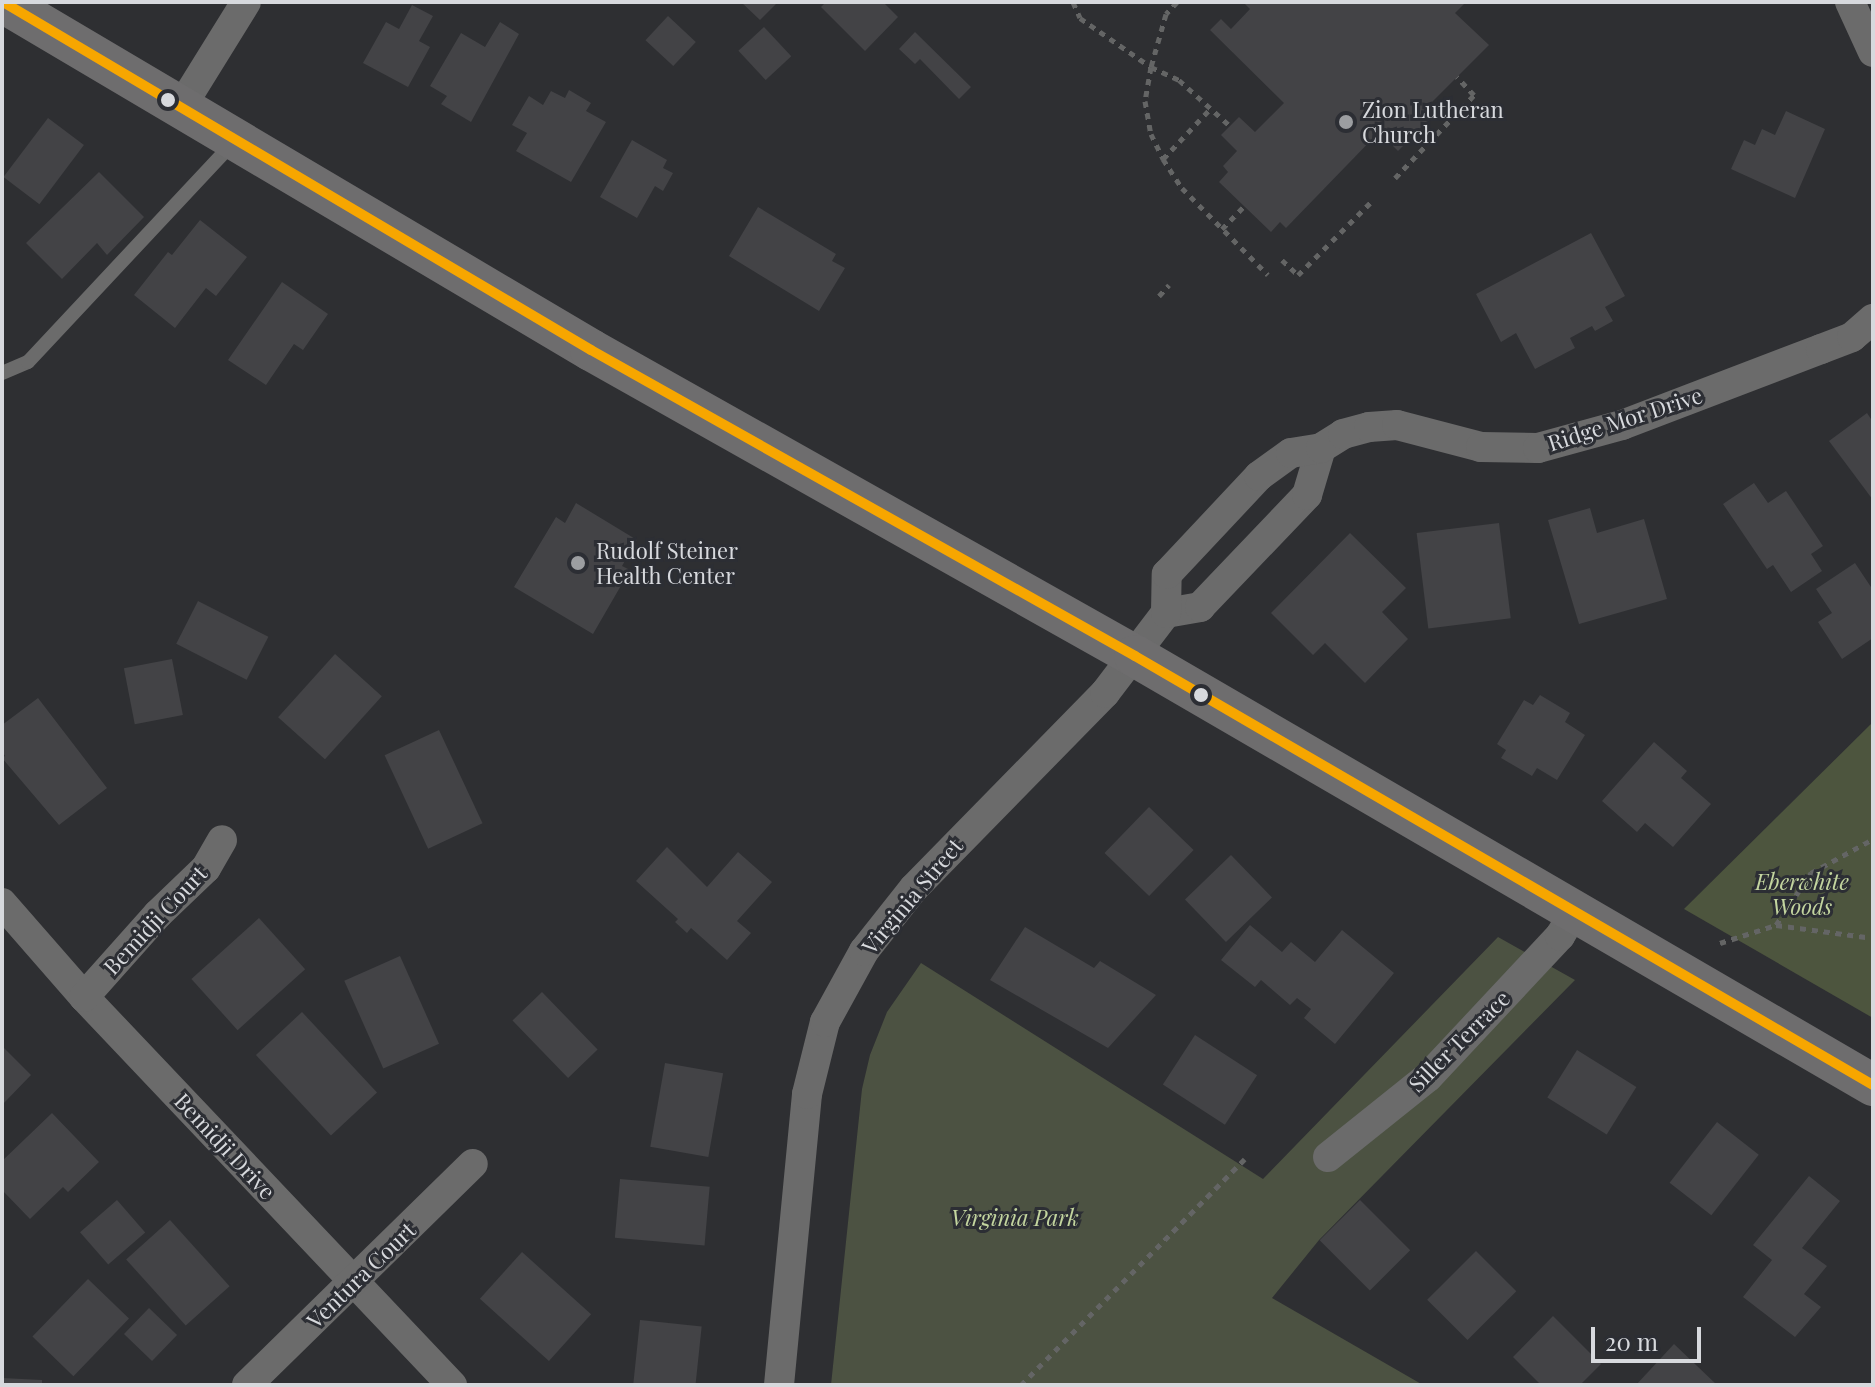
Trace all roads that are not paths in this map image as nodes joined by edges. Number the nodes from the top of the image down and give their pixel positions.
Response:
1 (3, 2) edge
2 (246, 2) edge
3 (1850, 2) edge
4 (1873, 52) edge
5 (181, 107) junction
6 (236, 139) junction
7 (1873, 319) edge
8 (2, 373) edge
9 (1321, 448) junction
10 (1166, 613) junction
11 (1135, 656) junction
12 (222, 840) dead end
13 (2, 903) edge
14 (1575, 911) junction
15 (84, 997) junction
16 (1873, 1085) edge
17 (1328, 1157) dead end
18 (473, 1164) dead end
19 (355, 1283) junction
20 (247, 1385) edge
21 (452, 1385) edge
22 (779, 1385) edge

1 - 5 main road
2 - 5 street
3 - 4 street
5 - 6 main road
6 - 8 lane
6 - 11 main road
7 - 9 street, Ridge Mor Drive
9 - 10 street
9 - 10 street, Ridge Mor Drive
10 - 11 street
11 - 14 main road
11 - 22 street, Virginia Street
12 - 15 street, Bemidji Court
13 - 15 street, Bemidji Drive
14 - 16 main road
14 - 17 street, Siller Terrace
15 - 19 street, Bemidji Drive
18 - 19 street, Ventura Court
19 - 20 street, Ventura Court
19 - 21 street, Bemidji Drive

